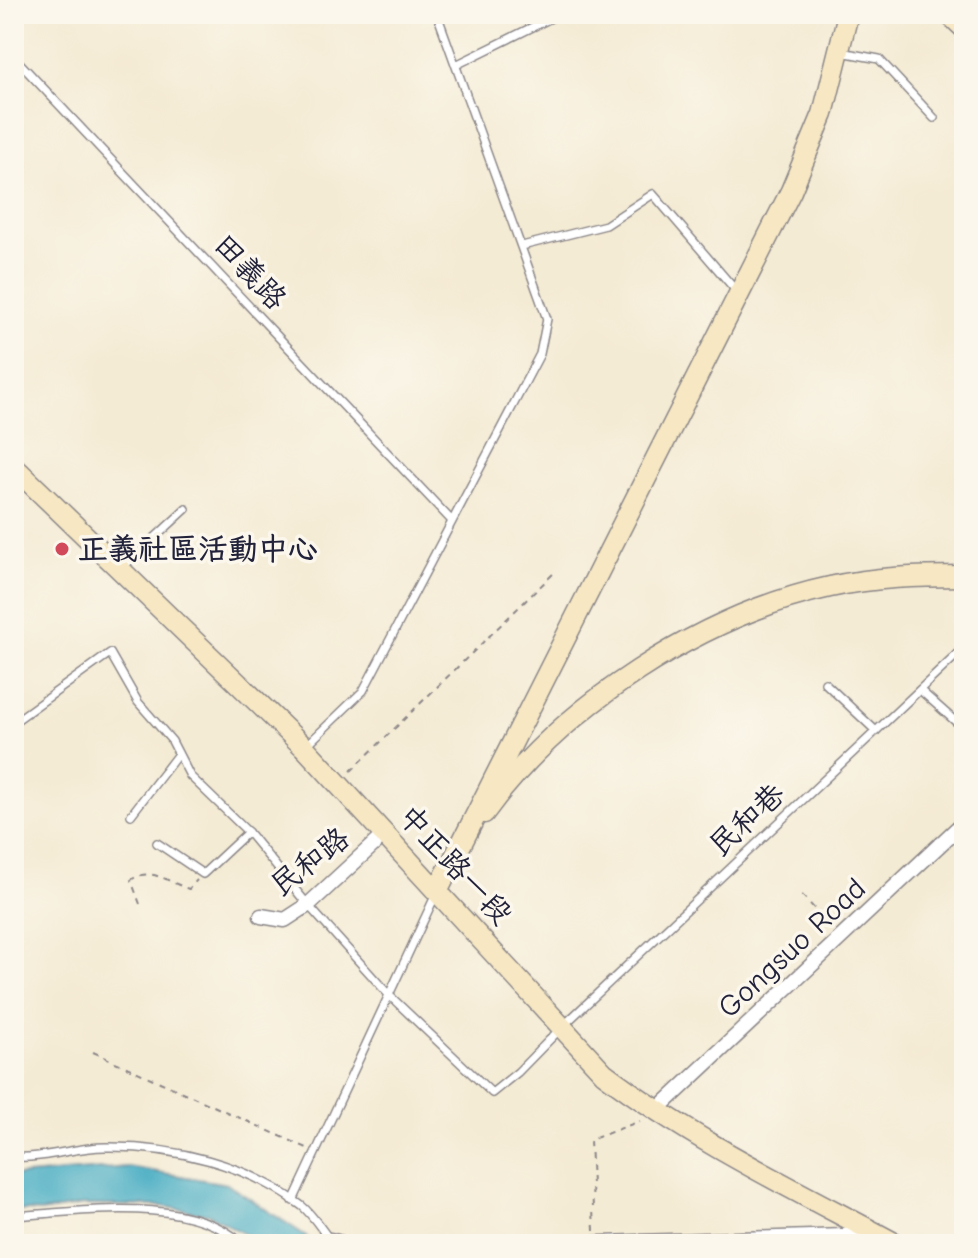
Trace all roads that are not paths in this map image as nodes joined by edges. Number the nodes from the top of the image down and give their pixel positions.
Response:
1 (437, 14) edge
2 (559, 14) edge
3 (848, 14) edge
4 (949, 14) edge
5 (964, 28) edge
6 (839, 51) junction
7 (14, 57) edge
8 (458, 64) junction
9 (934, 118) dead end
10 (522, 246) junction
11 (739, 295) junction
12 (14, 467) edge
13 (186, 509) dead end
14 (451, 520) junction
15 (121, 570) junction
16 (964, 576) edge
17 (964, 648) edge
18 (825, 683) dead end
19 (920, 690) junction
20 (14, 722) edge
21 (964, 729) edge
22 (876, 731) junction
23 (305, 748) junction
24 (506, 751) junction
25 (178, 754) junction
26 (525, 763) junction
27 (131, 815) dead end
28 (964, 822) edge
29 (248, 832) junction
30 (386, 833) junction
31 (157, 843) dead end
32 (454, 854) junction
33 (438, 890) junction
34 (308, 905) junction
35 (261, 916) dead end
36 (389, 995) junction
37 (562, 1027) junction
38 (655, 1112) junction
39 (14, 1157) edge
40 (293, 1201) junction
41 (14, 1216) edge
42 (888, 1240) edge
43 (336, 1243) edge
44 (595, 1243) edge
45 (606, 1243) edge
46 (243, 1244) edge
47 (568, 1244) edge
48 (680, 1244) edge

1 - 8 lane
2 - 8 lane
3 - 6 street
4 - 5 street
6 - 9 lane
6 - 11 street
7 - 14 lane, 田義路
8 - 10 lane
10 - 11 lane
10 - 14 lane
11 - 24 street
12 - 15 street, 中正路一段
13 - 15 lane
14 - 23 lane
15 - 23 street, 中正路一段
16 - 26 street
17 - 19 lane, 民和巷
18 - 22 lane
19 - 21 lane
19 - 22 lane, 民和巷
20 - 25 lane
22 - 37 lane, 民和巷
23 - 30 street, 中正路一段
24 - 26 street
24 - 32 street
25 - 27 lane
25 - 29 lane
26 - 32 street
28 - 38 street, Gongsuo Road
29 - 31 lane
29 - 34 lane
30 - 33 street, 中正路一段
30 - 34 street, 民和路
32 - 33 street
33 - 36 lane
33 - 37 street, 中正路一段
34 - 35 street, 民和路
34 - 36 lane
36 - 37 lane, 民和巷
36 - 40 lane
37 - 38 street, 中正路一段
38 - 42 street, 中正路一段
39 - 40 lane
40 - 43 lane
41 - 46 lane
42 - 48 street
44 - 45 street
44 - 47 street
45 - 48 street

